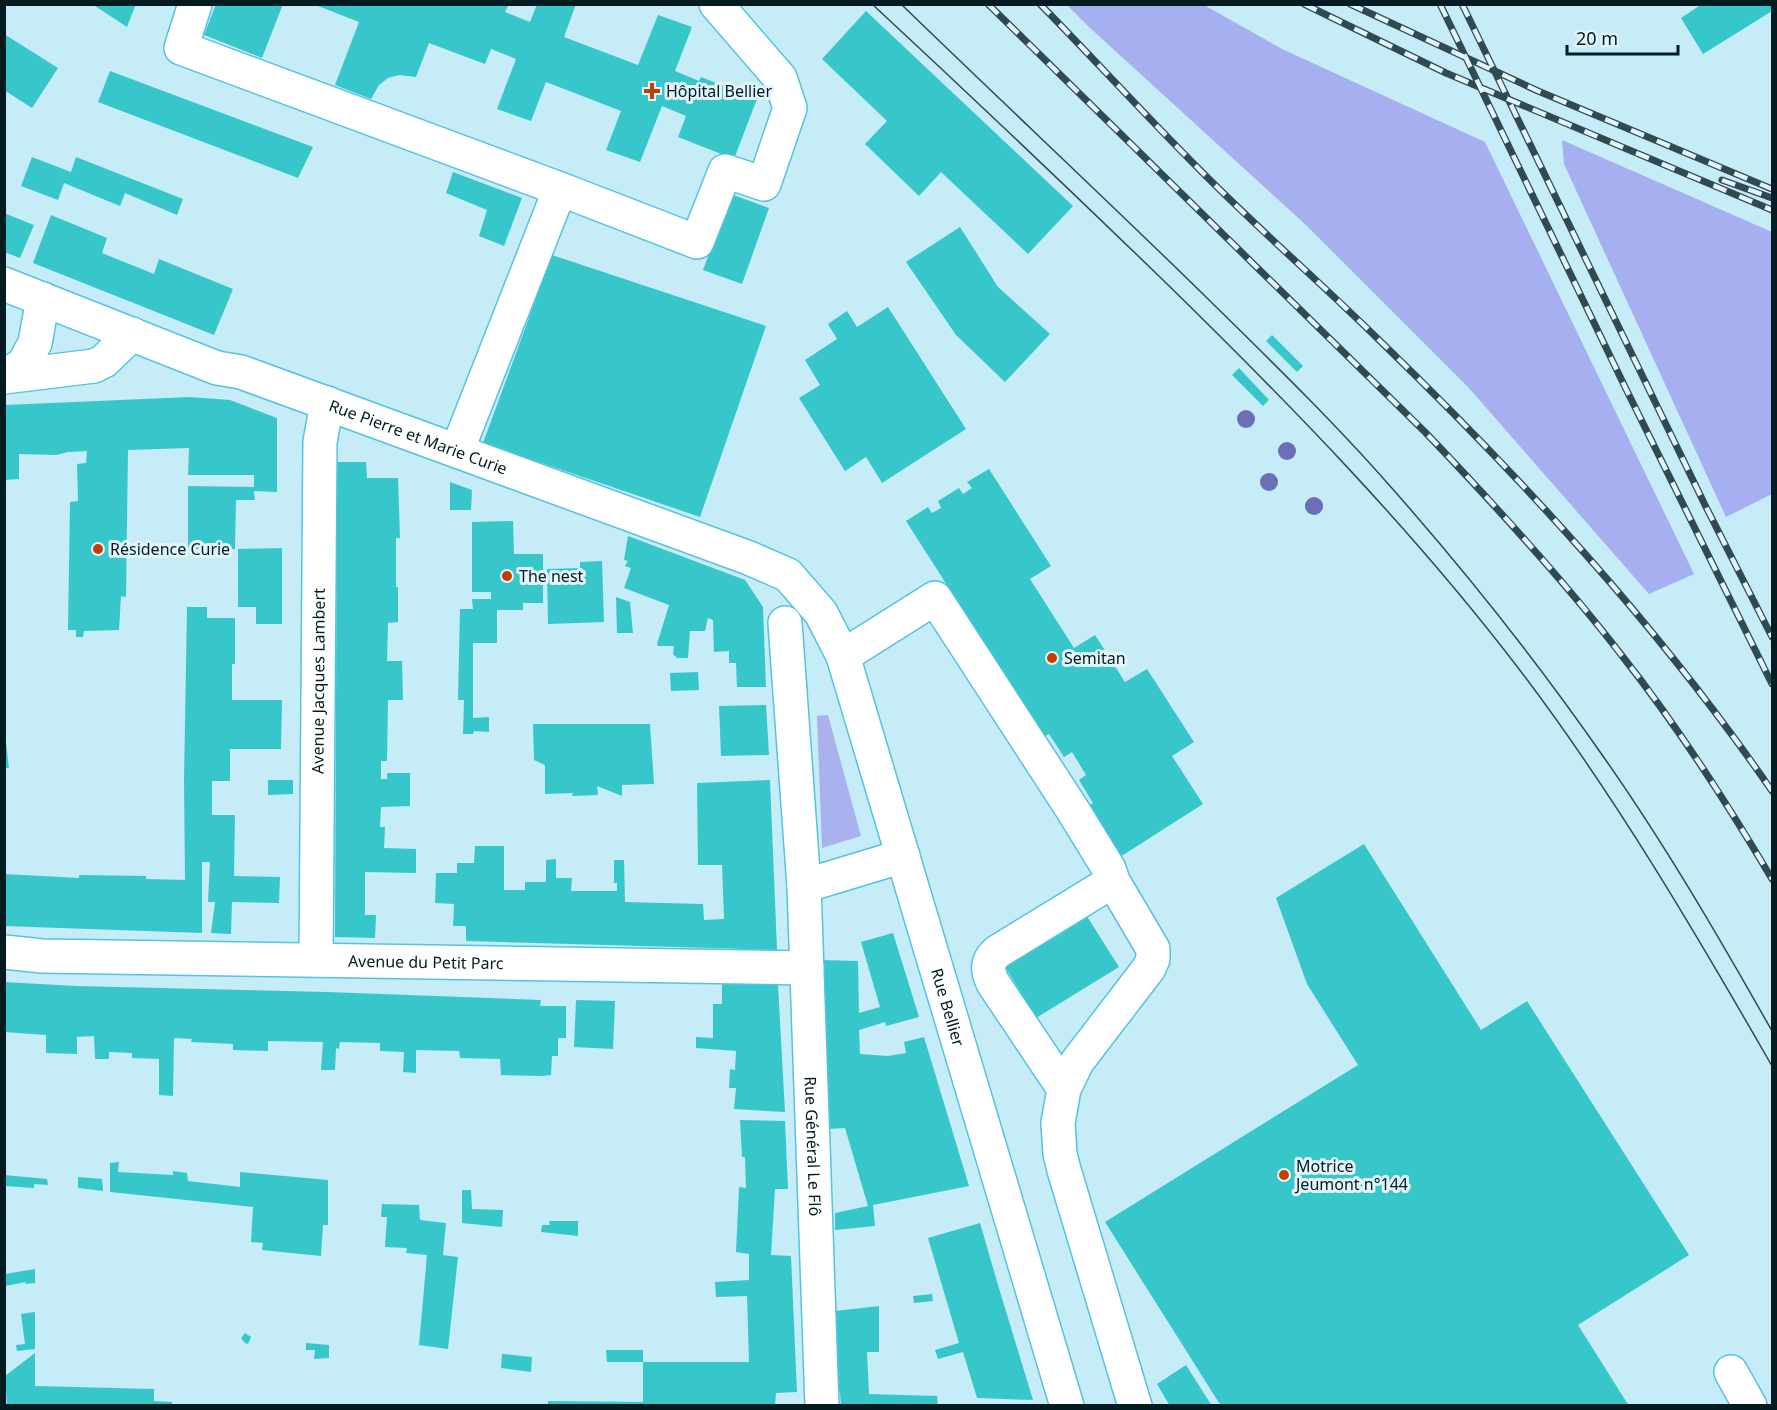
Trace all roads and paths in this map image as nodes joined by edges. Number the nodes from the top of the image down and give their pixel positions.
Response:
1 (195, 4) edge
2 (716, 4) edge
3 (560, 189) junction
4 (4, 284) edge
5 (43, 299) junction
6 (132, 334) junction
7 (4, 377) edge
8 (327, 403) junction
9 (457, 451) junction
10 (821, 613) joint
11 (785, 623) dead end
12 (843, 656) junction
13 (903, 856) junction
14 (1113, 880) junction
15 (804, 886) junction
16 (4, 952) edge
17 (316, 960) junction
18 (807, 968) junction
19 (1064, 1089) junction
20 (1731, 1372) dead end
21 (822, 1406) edge
22 (1067, 1406) edge
23 (1135, 1406) edge
24 (1750, 1406) edge

1 - 3 street
2 - 3 street
3 - 9 street
4 - 5 street, Rue Pierre et Marie Curie
5 - 6 street, Rue Pierre et Marie Curie
5 - 7 street
6 - 7 street
6 - 8 street, Rue Pierre et Marie Curie
8 - 9 street, Rue Pierre et Marie Curie
8 - 17 street, Avenue Jacques Lambert
9 - 10 street, Rue Pierre et Marie Curie
10 - 12 street, Rue Bellier
11 - 15 street, Rue Général Le Flô
12 - 13 street, Rue Bellier
12 - 14 street
13 - 15 street
13 - 22 street, Rue Bellier
14 - 19 street
14 - 19 street
15 - 18 street, Rue Général Le Flô
16 - 17 street, Avenue du Petit Parc
17 - 18 street, Avenue du Petit Parc
18 - 21 street, Rue Général Le Flô
19 - 23 street
20 - 24 street

